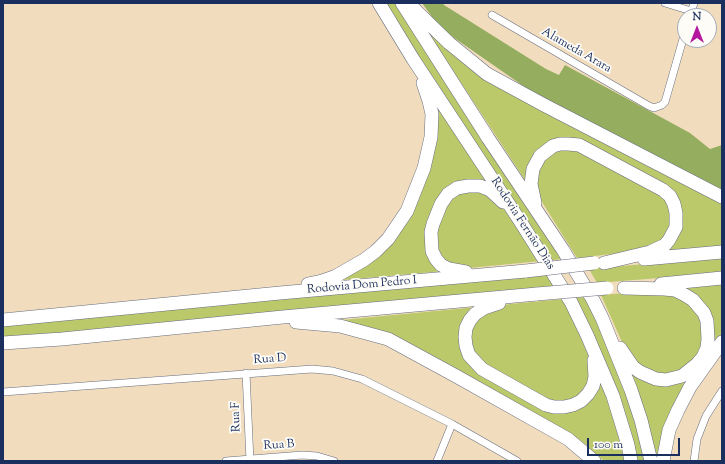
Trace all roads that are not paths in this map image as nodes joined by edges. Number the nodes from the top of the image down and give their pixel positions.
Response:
1 (379, 3) edge
2 (402, 3) edge
3 (408, 3) edge
4 (665, 3) edge
5 (678, 8) edge
6 (492, 15) dead end
7 (680, 48) edge
8 (413, 59) junction
9 (722, 197) edge
10 (538, 210) junction
11 (520, 221) junction
12 (722, 252) edge
13 (599, 263) junction
14 (484, 275) junction
15 (722, 278) edge
16 (624, 288) junction
17 (280, 293) junction
18 (534, 295) junction
19 (283, 317) junction
20 (602, 318) junction
21 (3, 320) edge
22 (587, 335) junction
23 (722, 342) edge
24 (3, 343) edge
25 (246, 373) junction
26 (722, 391) edge
27 (3, 392) edge
28 (452, 424) junction
29 (250, 460) edge
30 (226, 461) edge
31 (334, 461) edge
32 (437, 461) edge
33 (517, 461) edge
34 (594, 461) edge
35 (631, 461) edge
36 (651, 461) edge
37 (663, 461) edge
38 (694, 461) edge

1 - 8 highway, Rodovia Fernão Dias
2 - 10 highway, Rodovia Fernão Dias
3 - 9 highway
4 - 5 street
6 - 7 street, Alameda Arara
8 - 11 highway, Rodovia Fernão Dias
8 - 17 highway
10 - 13 highway
10 - 20 highway, Rodovia Fernão Dias
11 - 14 highway
11 - 22 highway, Rodovia Fernão Dias
12 - 13 highway, Rodovia Dom Pedro I
13 - 14 highway, Rodovia Dom Pedro I, bridge
14 - 17 highway, Rodovia Dom Pedro I
15 - 16 highway, Rodovia Dom Pedro I
16 - 18 highway, Rodovia Dom Pedro I, bridge
16 - 20 highway
17 - 21 highway, Rodovia Dom Pedro I
18 - 19 highway, Rodovia Dom Pedro I
18 - 22 highway
19 - 24 highway, Rodovia Dom Pedro I
19 - 34 highway
20 - 36 highway, Rodovia Fernão Dias
22 - 35 highway, Rodovia Fernão Dias
23 - 37 highway
25 - 27 street, Rua D
25 - 28 street, Rua D
25 - 29 street, Rua F
26 - 38 street
28 - 32 street
28 - 33 street, Rua D
29 - 30 street, Rua B
29 - 31 street, Rua B

